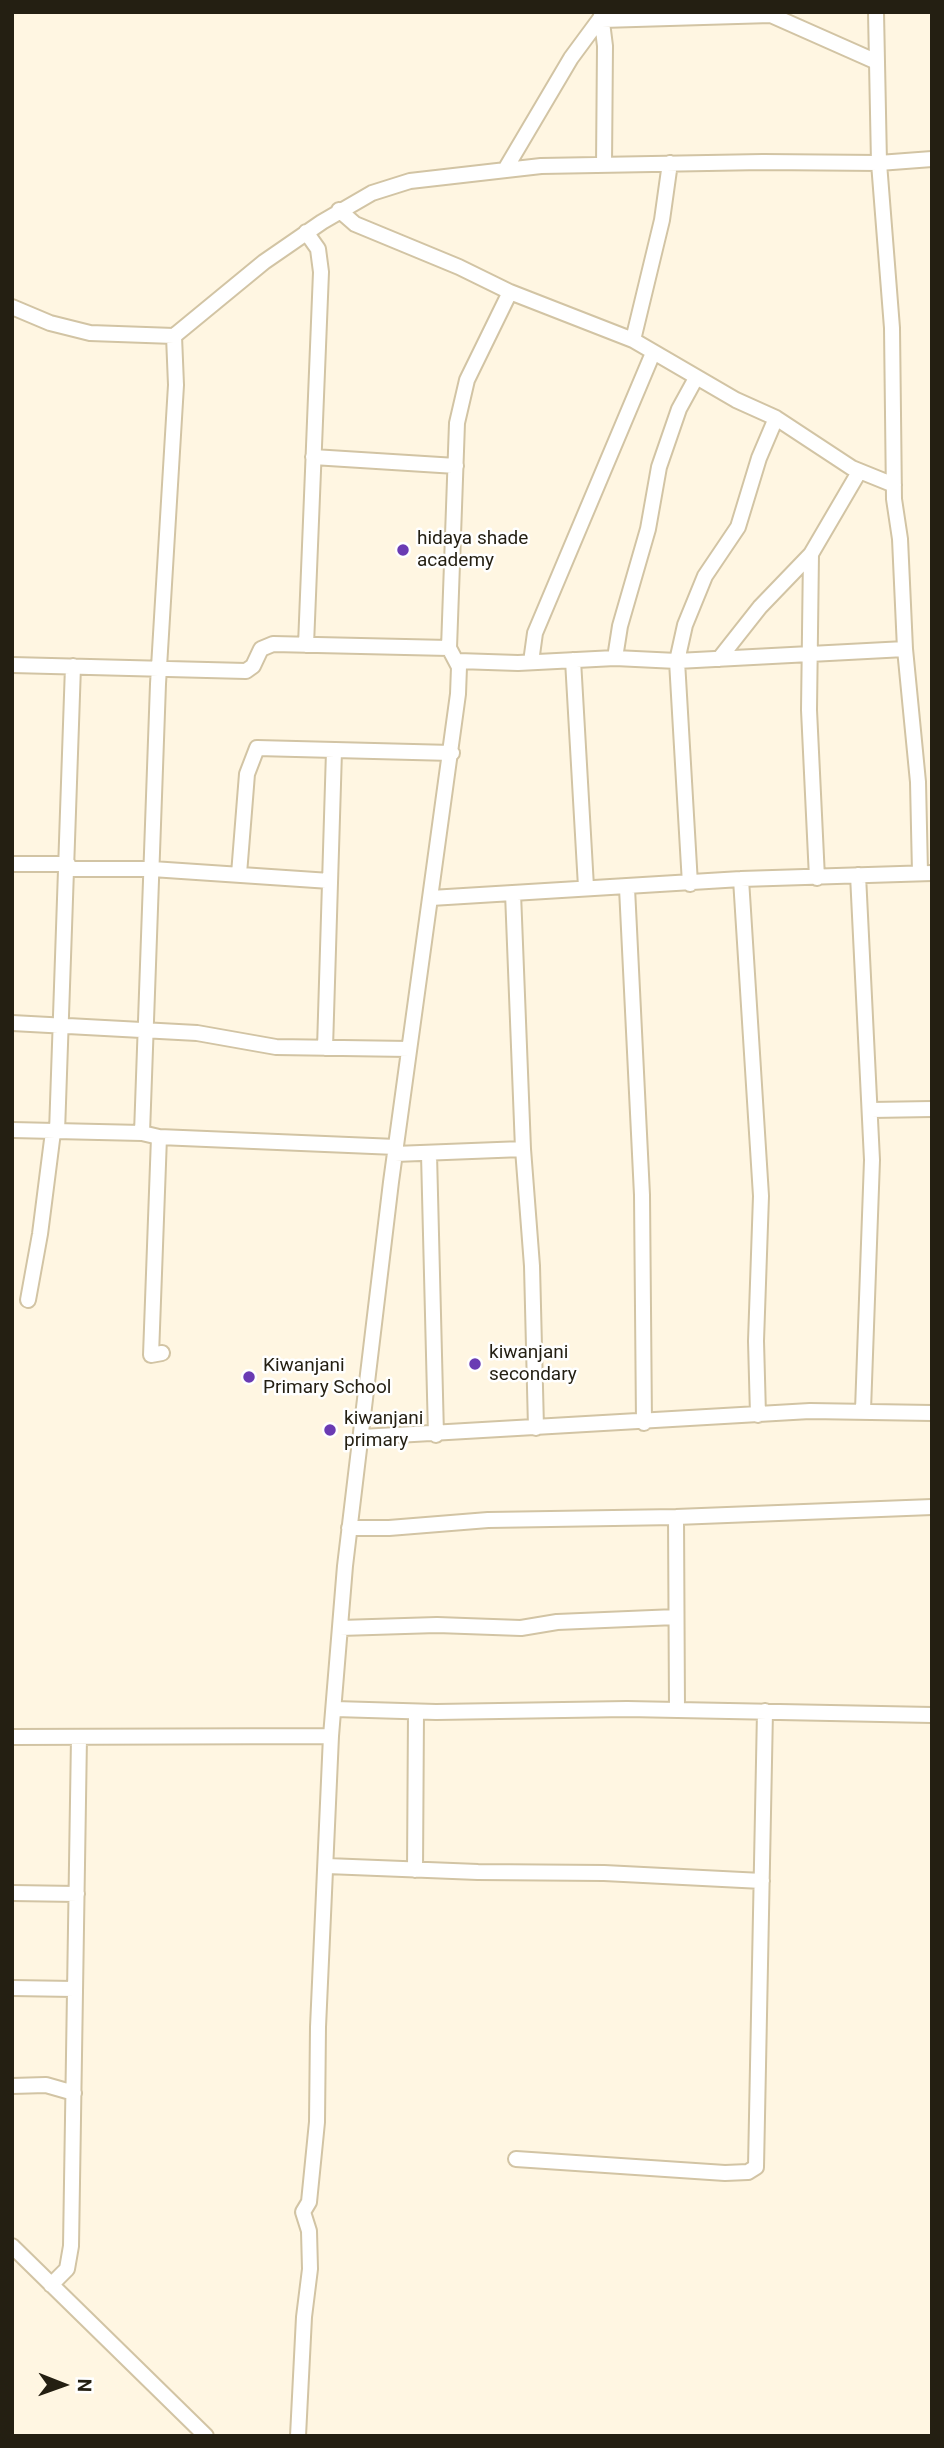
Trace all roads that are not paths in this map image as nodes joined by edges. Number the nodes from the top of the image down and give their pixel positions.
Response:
1 (876, 12) edge
2 (602, 16) edge
3 (877, 62) junction
4 (932, 159) edge
5 (670, 163) junction
6 (879, 163) junction
7 (604, 165) junction
8 (506, 168) junction
9 (339, 210) junction
10 (306, 233) junction
11 (510, 292) junction
12 (12, 307) edge
13 (174, 336) junction
14 (633, 340) junction
15 (653, 353) junction
16 (696, 377) junction
17 (776, 418) junction
18 (313, 457) junction
19 (456, 466) junction
20 (859, 472) junction
21 (894, 485) junction
22 (811, 554) junction
23 (306, 645) junction
24 (449, 648) junction
25 (905, 649) junction
26 (810, 653) junction
27 (615, 659) junction
28 (719, 659) junction
29 (573, 660) junction
30 (677, 661) junction
31 (458, 662) junction
32 (531, 662) junction
33 (12, 664) edge
34 (73, 666) junction
35 (158, 668) junction
36 (334, 751) junction
37 (452, 753) junction
38 (12, 864) edge
39 (68, 866) junction
40 (152, 869) junction
41 (926, 873) edge
42 (239, 874) junction
43 (858, 876) junction
44 (817, 878) junction
45 (741, 879) junction
46 (330, 881) junction
47 (690, 884) junction
48 (586, 887) junction
49 (628, 888) junction
50 (513, 893) junction
51 (431, 898) junction
52 (12, 1023) edge
53 (61, 1027) junction
54 (144, 1030) junction
55 (326, 1048) junction
56 (409, 1049) junction
57 (932, 1108) edge
58 (871, 1110) junction
59 (12, 1130) edge
60 (55, 1132) junction
61 (142, 1133) junction
62 (159, 1137) junction
63 (523, 1149) junction
64 (395, 1150) junction
65 (429, 1154) junction
66 (28, 1300) dead end
67 (162, 1353) dead end
68 (863, 1410) junction
69 (932, 1413) edge
70 (758, 1415) junction
71 (644, 1423) junction
72 (536, 1428) junction
73 (436, 1434) junction
74 (362, 1437) junction
75 (932, 1507) edge
76 (676, 1517) junction
77 (349, 1528) junction
78 (676, 1617) junction
79 (341, 1628) junction
80 (335, 1709) junction
81 (677, 1710) junction
82 (765, 1711) junction
83 (416, 1712) junction
84 (932, 1715) edge
85 (331, 1736) junction
86 (12, 1737) edge
87 (79, 1737) junction
88 (327, 1866) junction
89 (415, 1870) junction
90 (762, 1881) junction
91 (12, 1893) edge
92 (77, 1894) junction
93 (12, 1989) edge
94 (74, 1989) junction
95 (12, 2086) edge
96 (74, 2093) junction
97 (516, 2158) dead end
98 (12, 2246) edge
99 (51, 2285) junction
100 (206, 2436) edge
101 (298, 2436) edge

1 - 3 street
2 - 3 street
2 - 7 street
2 - 8 street
3 - 6 street
4 - 6 street
5 - 6 street
5 - 7 street
5 - 14 street
6 - 21 street
7 - 8 street
8 - 9 street
9 - 10 street
9 - 11 street
10 - 13 street
10 - 18 street
11 - 14 street
11 - 19 street
12 - 13 street
13 - 35 street
14 - 15 street
15 - 16 street
15 - 32 street
16 - 17 street
16 - 27 street
17 - 20 street
17 - 30 street
18 - 19 street
18 - 23 street
19 - 24 street
20 - 21 street
20 - 22 street
21 - 25 street
22 - 26 street
22 - 28 street
23 - 24 street
23 - 35 street
24 - 31 street
25 - 26 street
25 - 41 street
26 - 28 street
26 - 44 street
27 - 29 street
27 - 30 street
28 - 30 street
29 - 32 street
29 - 48 street
30 - 47 street
31 - 32 street
31 - 37 street
33 - 34 street
34 - 35 street
34 - 39 street
35 - 40 street
36 - 37 street
36 - 42 street
36 - 46 street
37 - 51 street
38 - 39 street
39 - 40 street
39 - 53 street
40 - 42 street
40 - 54 street
41 - 43 street
42 - 46 street
43 - 44 street
43 - 58 street
44 - 45 street
45 - 47 street
45 - 70 street
46 - 55 street
47 - 49 street
48 - 49 street
48 - 50 street
49 - 71 street
50 - 51 street
50 - 63 street
51 - 56 street
52 - 53 street
53 - 54 street
53 - 60 street
54 - 55 street
54 - 61 street
55 - 56 street
56 - 64 street
57 - 58 street
58 - 68 street
59 - 60 street
60 - 61 street
60 - 66 street
61 - 62 street
62 - 64 street
62 - 67 street
63 - 65 street
63 - 72 street
64 - 65 street
64 - 74 street
65 - 73 street
68 - 69 street
68 - 70 street
70 - 71 street
71 - 72 street
72 - 73 street
73 - 74 street
74 - 77 street
75 - 76 street
76 - 77 street
76 - 78 street
77 - 79 street
78 - 79 street
78 - 81 street
79 - 80 street
80 - 83 street
80 - 85 street
81 - 82 street
81 - 83 street
82 - 84 street
82 - 90 street
83 - 89 street
85 - 87 street
85 - 88 street
86 - 87 street
87 - 92 street
88 - 89 street
88 - 101 street
89 - 90 street
90 - 97 street
91 - 92 street
92 - 94 street
93 - 94 street
94 - 96 street
95 - 96 street
96 - 99 street
98 - 99 street
99 - 100 street

